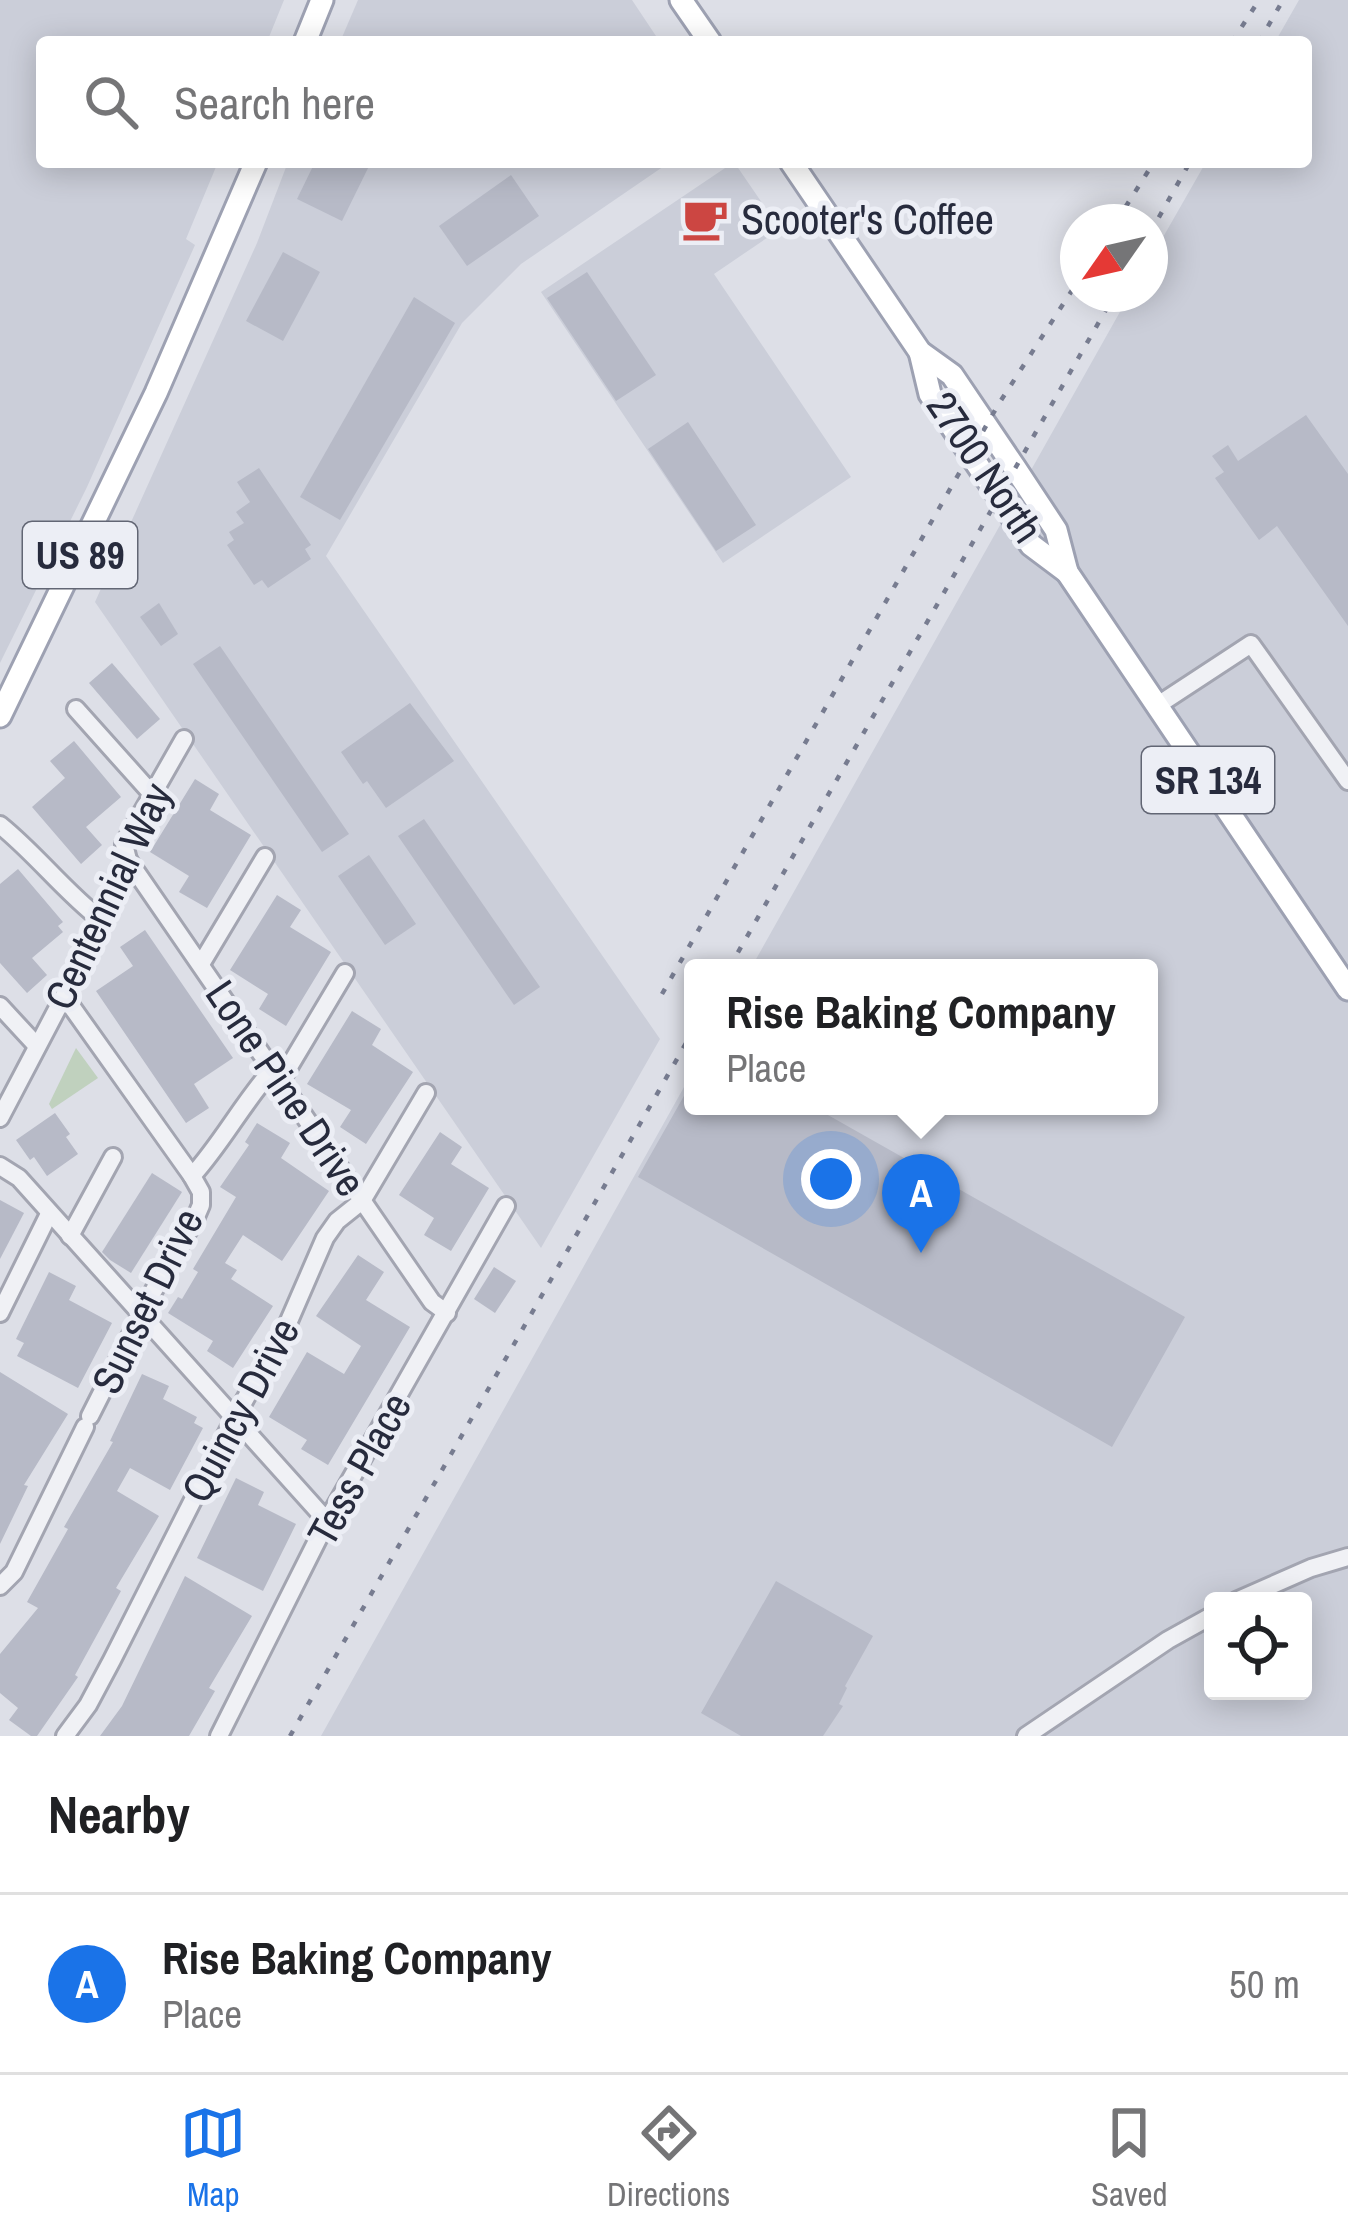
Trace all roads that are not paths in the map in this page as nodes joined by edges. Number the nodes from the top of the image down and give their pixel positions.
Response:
1 (322, 0) edge
2 (681, 0) edge
3 (307, 36) edge
4 (706, 36) edge
5 (253, 168) edge
6 (795, 168) edge
7 (1157, 705) junction
8 (76, 709) dead end
9 (0, 716) edge
10 (184, 739) dead end
11 (1348, 781) edge
12 (152, 794) junction
13 (0, 825) edge
14 (265, 857) dead end
15 (128, 860) junction
16 (100, 919) junction
17 (201, 964) junction
18 (344, 973) dead end
19 (1348, 989) edge
20 (64, 995) junction
21 (0, 1006) edge
22 (37, 1046) junction
23 (276, 1076) junction
24 (426, 1093) dead end
25 (0, 1118) edge
26 (112, 1156) dead end
27 (0, 1166) edge
28 (192, 1176) junction
29 (362, 1201) junction
30 (506, 1207) dead end
31 (49, 1214) junction
32 (70, 1236) junction
33 (0, 1313) edge
34 (447, 1313) junction
35 (142, 1316) junction
36 (234, 1419) junction
37 (327, 1521) junction
38 (1348, 1558) edge
39 (0, 1586) edge
40 (1256, 1592) edge
41 (1204, 1620) edge
42 (65, 1736) edge
43 (219, 1736) edge
44 (1026, 1736) edge

1 - 3 main road
2 - 4 main road
5 - 9 main road, US 89
6 - 7 main road, 2700 North / SR 134
7 - 11 street
7 - 19 main road, 2700 North / SR 134
8 - 12 street
10 - 12 street, Centennial Way
12 - 15 street, Centennial Way
13 - 16 street
14 - 17 street
15 - 16 street, Centennial Way
15 - 17 street, Lone Pine Drive
16 - 20 street, Centennial Way
17 - 23 street, Lone Pine Drive
18 - 23 street, Sunset Drive
20 - 22 street, Centennial Way
20 - 28 street
21 - 22 street
22 - 25 street, Centennial Way
23 - 28 street, Sunset Drive
23 - 29 street, Lone Pine Drive
24 - 29 street, Quincy Drive
26 - 32 street
27 - 31 street
28 - 35 street, Sunset Drive
29 - 34 street, Lone Pine Drive
29 - 36 street, Quincy Drive
30 - 34 street, Tess Place
31 - 32 street
31 - 33 street
32 - 35 street
34 - 37 street, Tess Place
35 - 36 street
35 - 39 street, Sunset Drive
36 - 37 street
36 - 42 street, Quincy Drive
37 - 43 street, Tess Place
38 - 40 street
41 - 44 street

